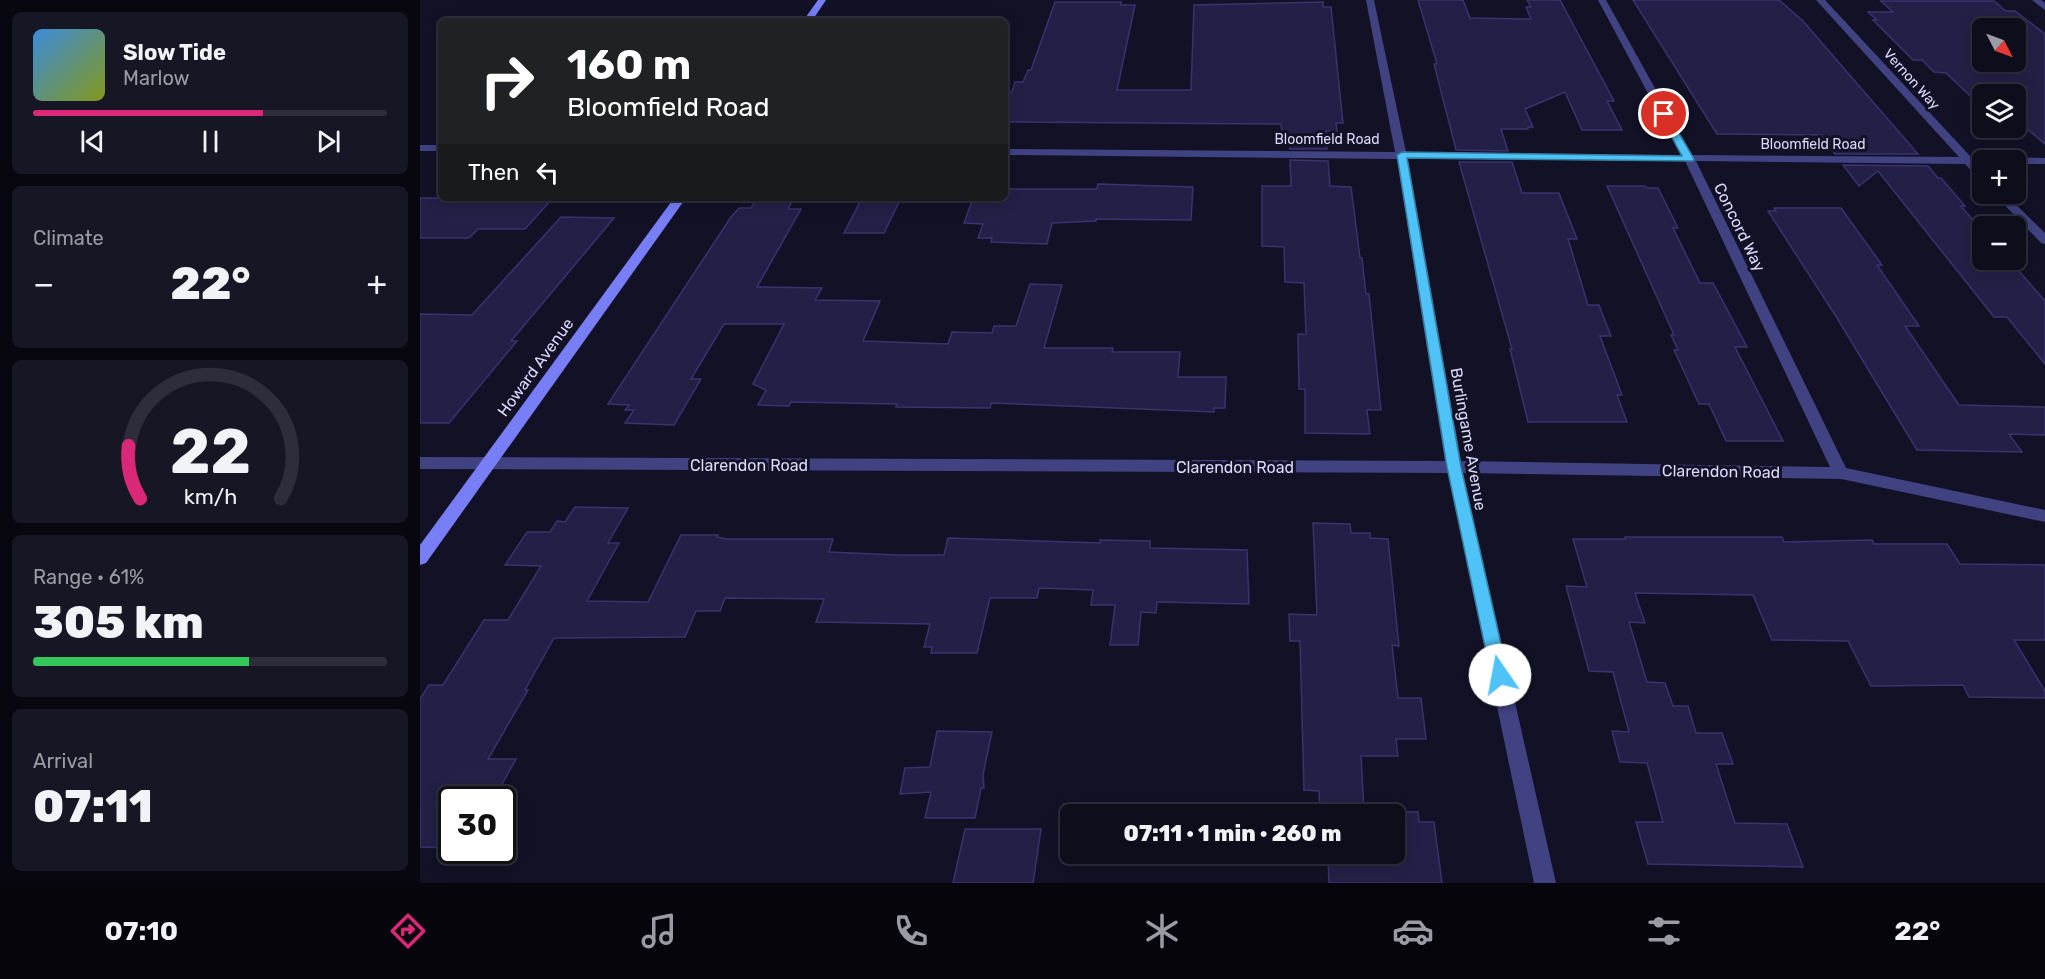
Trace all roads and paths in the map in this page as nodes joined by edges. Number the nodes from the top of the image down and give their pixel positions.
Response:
1 (822, 0) edge
2 (1370, 0) edge
3 (1602, 0) edge
4 (1820, 0) edge
5 (2036, 0) edge
6 (2045, 7) edge
7 (809, 18) edge
8 (420, 148) edge
9 (438, 148) edge
10 (1008, 152) edge
11 (1402, 155) junction
12 (1689, 159) junction
13 (1967, 160) junction
14 (2045, 161) edge
15 (1972, 165) edge
16 (678, 201) edge
17 (2009, 204) edge
18 (2045, 240) edge
19 (420, 463) edge
20 (487, 464) junction
21 (1454, 467) junction
22 (1841, 473) junction
23 (2045, 516) edge
24 (420, 558) edge
25 (1545, 883) edge

1 - 7 street
2 - 11 street, Burlingame Avenue
3 - 12 street, Concord Way
4 - 13 street, Vernon Way
5 - 6 street
8 - 9 street
10 - 11 street, Bloomfield Road
11 - 12 street, Bloomfield Road
11 - 21 street, Burlingame Avenue
12 - 13 street, Bloomfield Road
12 - 22 street, Concord Way
13 - 14 street, Bloomfield Road
13 - 15 street, Vernon Way
16 - 20 street, Howard Avenue
17 - 18 street
19 - 20 street, Clarendon Road
20 - 21 street, Clarendon Road
20 - 24 street, Howard Avenue
21 - 22 street, Clarendon Road
21 - 25 street, Burlingame Avenue
22 - 23 street, Clarendon Road

